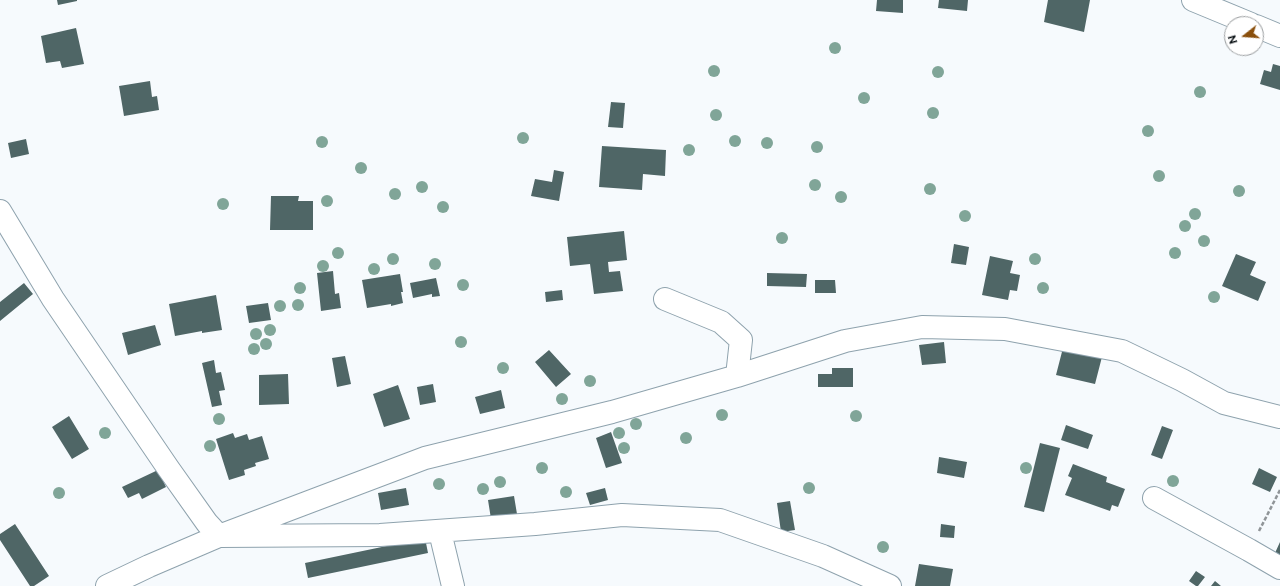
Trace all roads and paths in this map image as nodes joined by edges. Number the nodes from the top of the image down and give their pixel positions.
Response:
1 (1193, 0) edge
2 (1232, 16) edge
3 (1264, 29) edge
4 (1280, 36) edge
5 (0, 211) edge
6 (665, 299) dead end
7 (737, 376) junction
8 (1280, 417) edge
9 (1280, 490) edge
10 (1154, 498) dead end
11 (440, 532) junction
12 (218, 536) junction
13 (1249, 550) junction
14 (1280, 568) edge
15 (107, 586) edge
16 (453, 586) edge
17 (890, 586) edge

1 - 2 street
3 - 4 street
5 - 12 street
6 - 7 street
7 - 8 street
7 - 12 street
9 - 13 path
10 - 13 street
11 - 12 street
11 - 16 street
11 - 17 street
12 - 15 street
13 - 14 street

